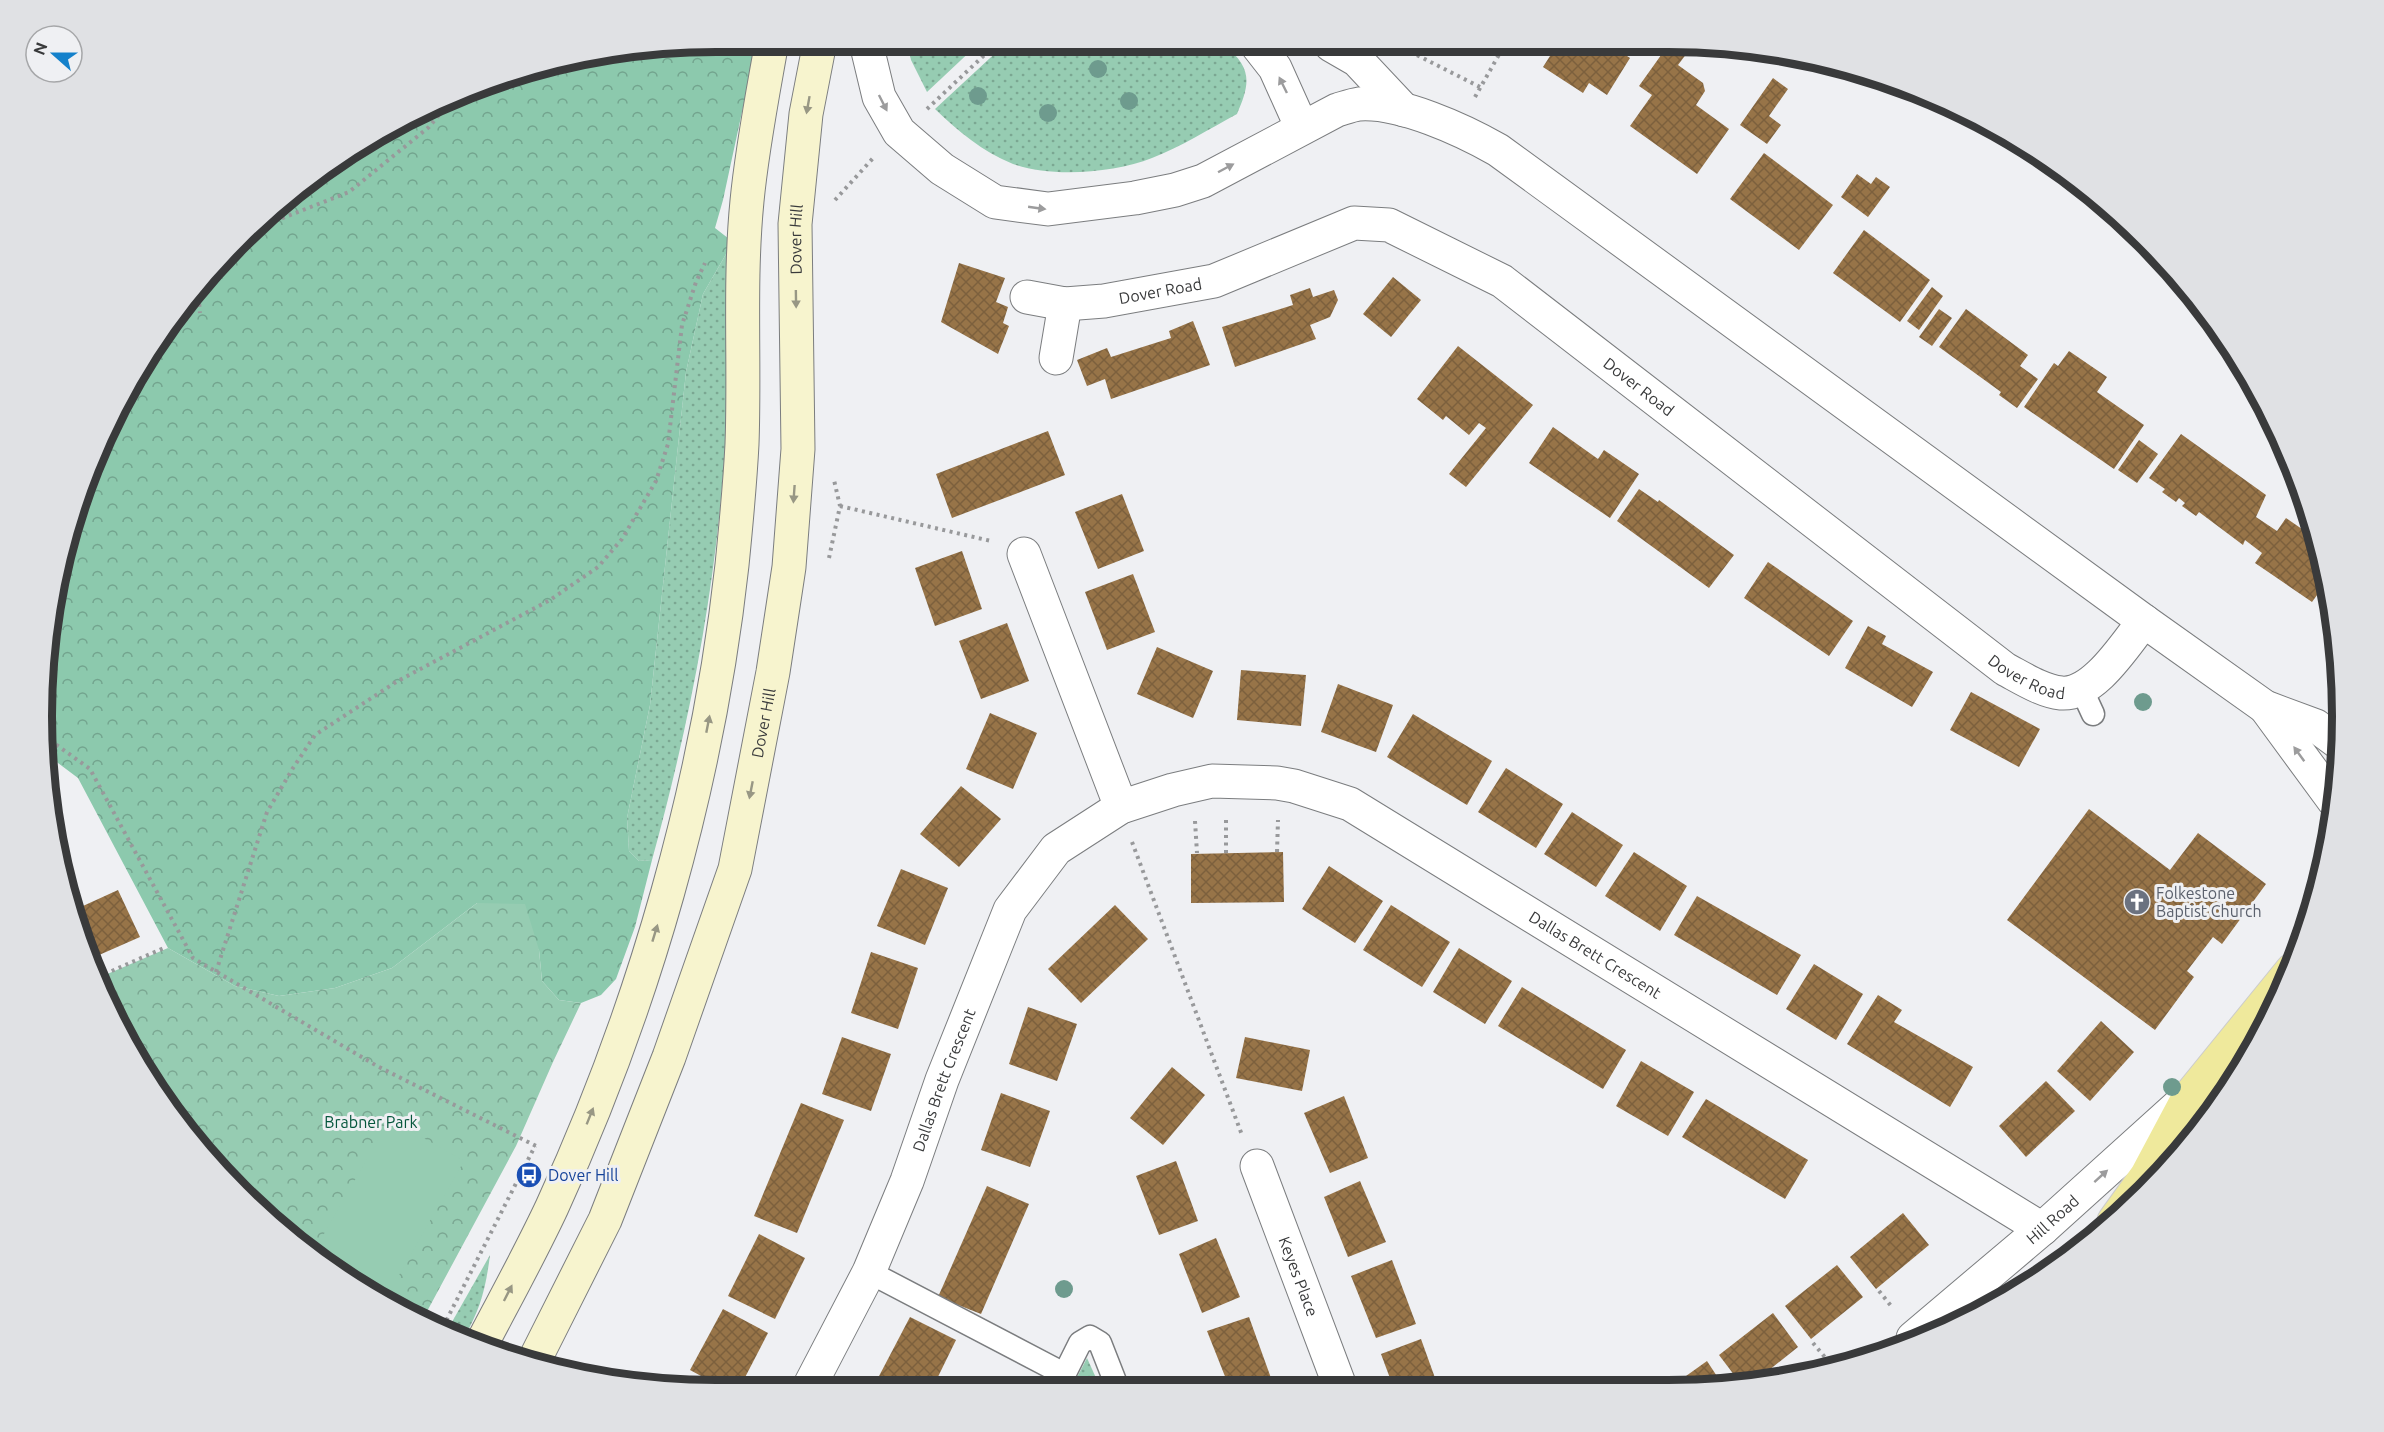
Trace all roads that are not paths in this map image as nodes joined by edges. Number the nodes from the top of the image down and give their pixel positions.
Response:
1 (770, 52) edge
2 (818, 52) edge
3 (868, 52) edge
4 (1262, 52) edge
5 (1343, 52) edge
6 (1404, 110) junction
7 (1302, 128) junction
8 (1027, 297) dead end
9 (1065, 304) junction
10 (1056, 358) dead end
11 (1024, 554) dead end
12 (2144, 621) junction
13 (2265, 707) junction
14 (2331, 737) edge
15 (2327, 792) edge
16 (1121, 807) junction
17 (2267, 1001) edge
18 (2188, 1098) junction
19 (1257, 1166) road end
20 (2148, 1173) edge
21 (2042, 1229) junction
22 (869, 1272) junction
23 (1926, 1327) edge
24 (485, 1337) edge
25 (537, 1355) edge
26 (813, 1380) edge
27 (1059, 1380) edge
28 (1062, 1380) edge
29 (1114, 1380) edge
30 (1338, 1380) edge

24 -> 1 main road
2 -> 25 main road, Dover Hill
3 -> 7 street
7 -> 4 street
5 - 6 street
6 - 7 street
6 - 12 street
8 - 9 street, Dover Road
9 - 10 street
9 - 12 street, Dover Road
11 - 16 street
12 - 13 street
13 - 14 street
15 -> 13 street
16 - 21 street, Dallas Brett Crescent
16 - 22 street, Dallas Brett Crescent
17 - 18 main road
18 - 20 main road
21 -> 18 street, Hill Road
19 - 30 street, Keyes Place
21 - 23 street, Hill Road
22 - 26 street, Dallas Brett Crescent
22 - 27 lane
28 - 29 lane

